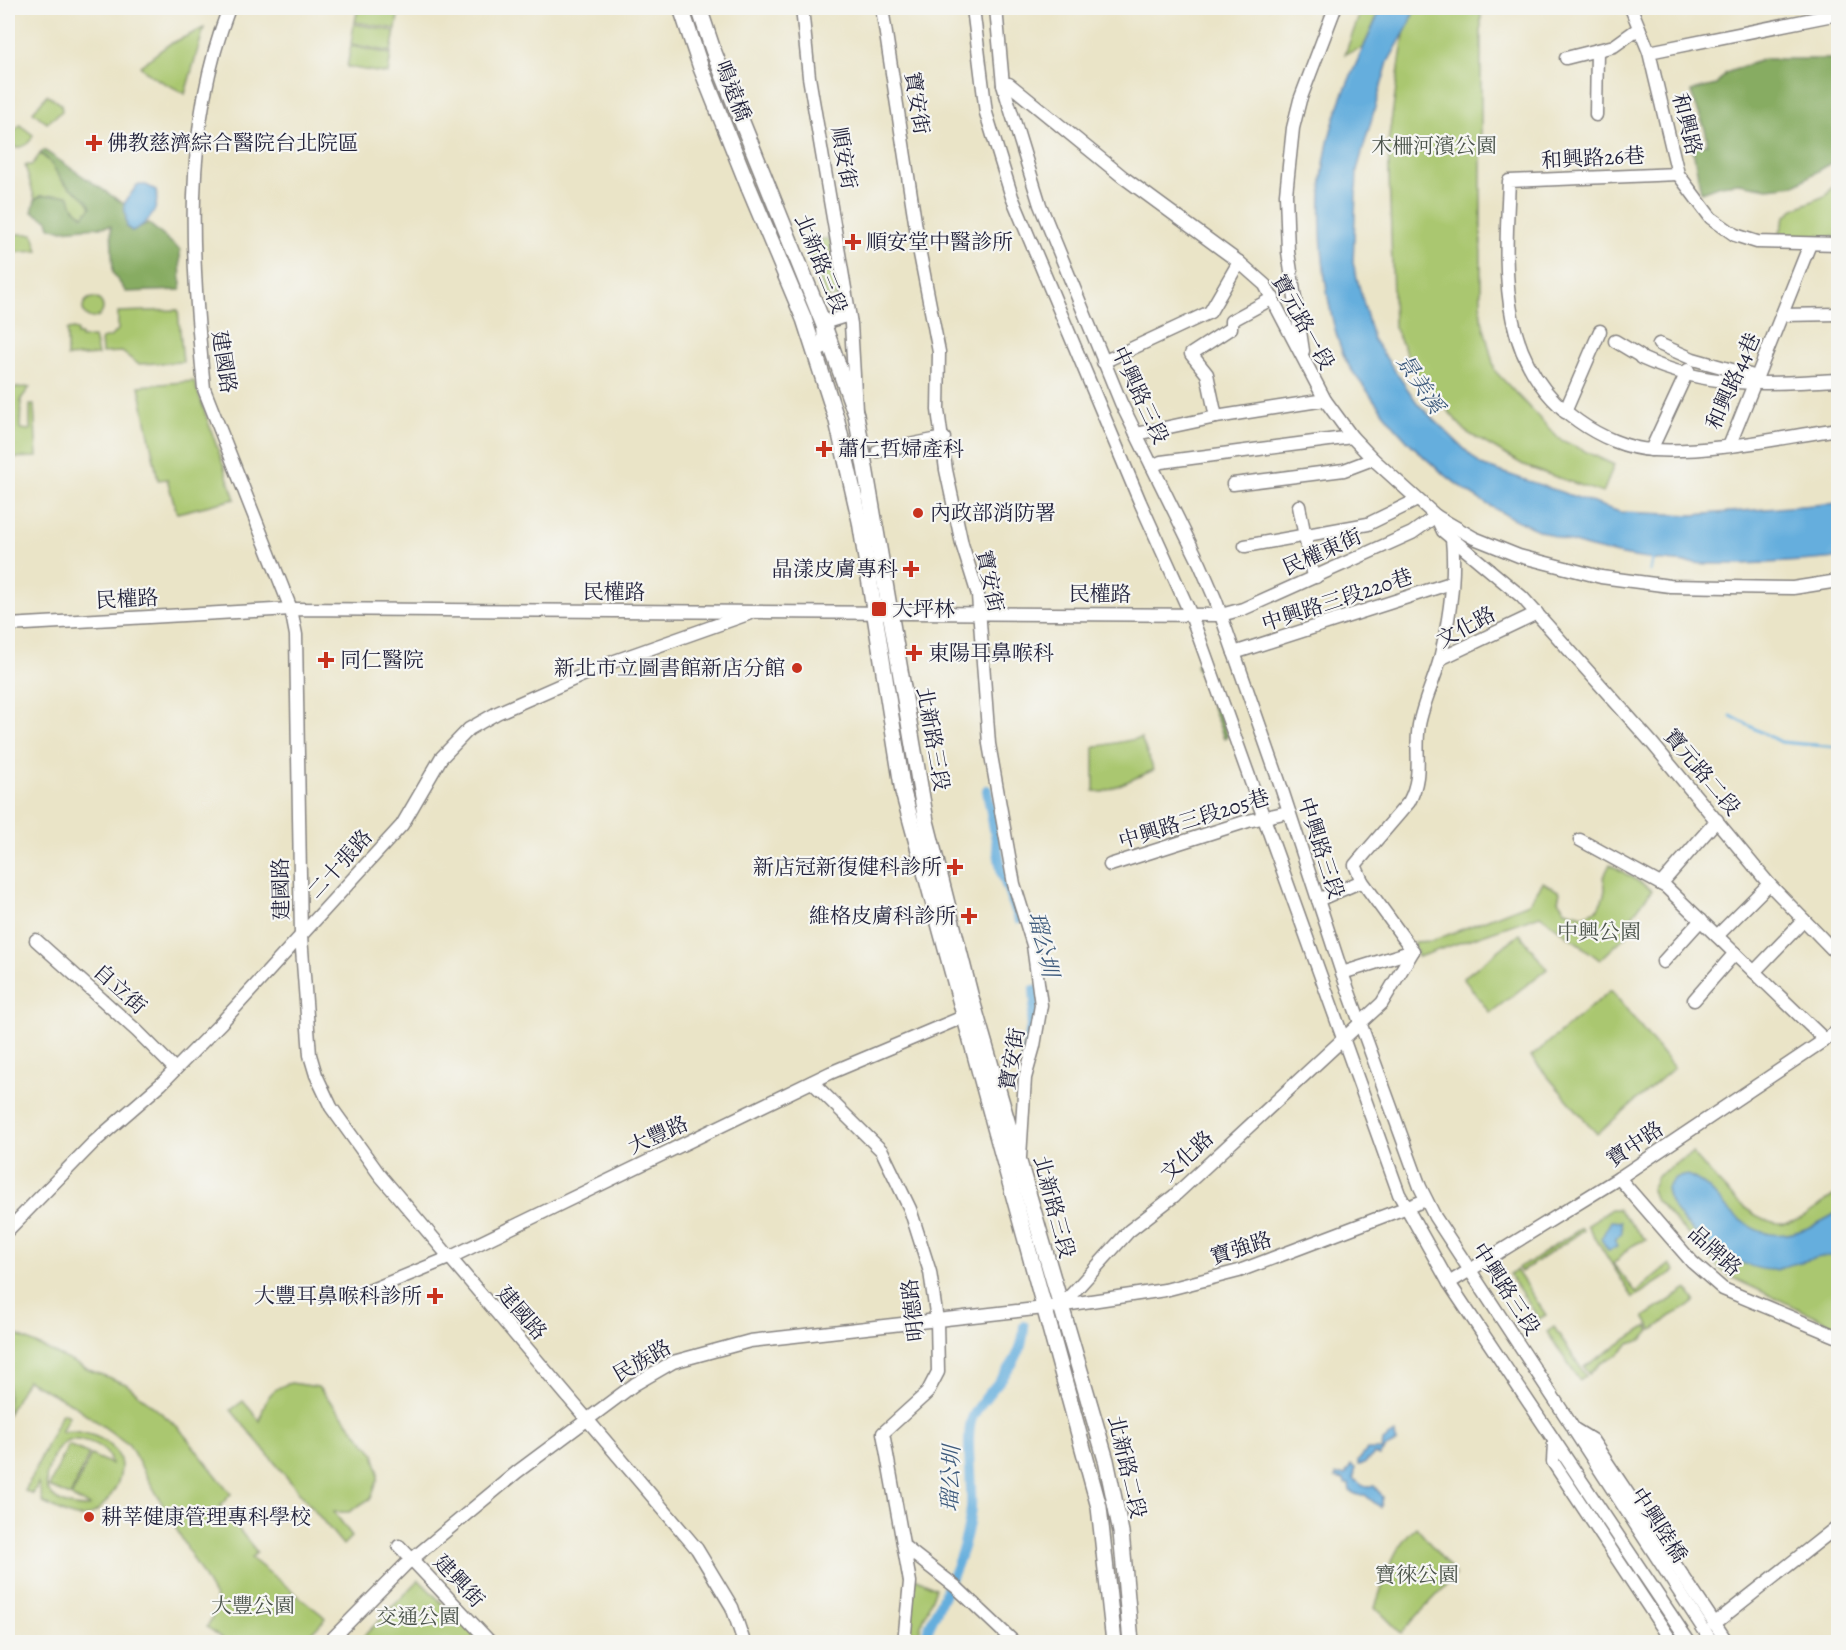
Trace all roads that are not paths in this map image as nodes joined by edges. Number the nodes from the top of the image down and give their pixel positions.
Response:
1 (229, 8) edge
2 (681, 8) edge
3 (699, 8) edge
4 (802, 8) edge
5 (882, 8) edge
6 (973, 8) edge
7 (996, 8) edge
8 (1335, 8) edge
9 (1631, 8) edge
10 (1839, 14) edge
11 (1639, 28) junction
12 (1597, 50) junction
13 (1649, 52) junction
14 (1566, 58) dead end
15 (1003, 85) junction
16 (1596, 115) dead end
17 (989, 123) junction
18 (1678, 174) junction
19 (1509, 181) joint
20 (765, 182) joint
21 (1034, 186) junction
22 (749, 188) joint
23 (1810, 244) junction
24 (1839, 244) edge
25 (1239, 262) junction
26 (1273, 298) junction
27 (1839, 314) edge
28 (849, 315) junction
29 (1783, 315) junction
30 (823, 323) junction
31 (1600, 331) dead end
32 (1615, 341) dead end
33 (1659, 344) dead end
34 (816, 351) junction
35 (1693, 359) junction
36 (1103, 362) junction
37 (1304, 362) junction
38 (1686, 375) junction
39 (1839, 380) edge
40 (1756, 381) junction
41 (1324, 400) junction
42 (1565, 412) junction
43 (856, 415) junction
44 (1216, 417) junction
45 (1839, 429) edge
46 (1136, 434) junction
47 (1352, 437) junction
48 (944, 438) junction
49 (1730, 444) junction
50 (1651, 450) junction
51 (878, 451) dead end
52 (1373, 459) junction
53 (1152, 466) junction
54 (1233, 484) dead end
55 (1417, 500) junction
56 (1299, 506) dead end
57 (1436, 516) junction
58 (1305, 535) junction
59 (1452, 539) junction
60 (1245, 546) dead end
61 (1316, 577) junction
62 (1839, 581) edge
63 (1451, 584) junction
64 (291, 609) junction
65 (752, 612) junction
66 (882, 613) junction
67 (1537, 613) junction
68 (979, 614) junction
69 (1191, 615) junction
70 (1221, 615) junction
71 (8, 625) edge
72 (1234, 653) junction
73 (1440, 659) junction
74 (1288, 812) junction
75 (1266, 818) junction
76 (1718, 820) junction
77 (1580, 840) dead end
78 (1110, 864) dead end
79 (1362, 881) junction
80 (1661, 884) junction
81 (1769, 884) junction
82 (1318, 900) junction
83 (1804, 920) junction
84 (1701, 921) junction
85 (301, 936) junction
86 (1718, 936) junction
87 (36, 940) dead end
88 (1413, 951) junction
89 (1735, 953) junction
90 (1839, 955) edge
91 (1663, 962) dead end
92 (1754, 972) junction
93 (1342, 973) junction
94 (1694, 1000) dead end
95 (963, 1017) junction
96 (1361, 1024) junction
97 (1839, 1031) edge
98 (1345, 1039) junction
99 (1824, 1039) junction
100 (175, 1069) junction
101 (812, 1082) junction
102 (1019, 1161) junction
103 (1619, 1178) junction
104 (1426, 1200) junction
105 (1405, 1208) junction
106 (8, 1230) edge
107 (451, 1257) junction
108 (1470, 1271) junction
109 (1449, 1283) junction
110 (369, 1291) dead end
111 (1061, 1306) junction
112 (1044, 1308) junction
113 (937, 1320) junction
114 (1839, 1337) edge
115 (589, 1419) junction
116 (1574, 1429) junction
117 (1554, 1442) junction
118 (1839, 1526) edge
119 (399, 1546) dead end
120 (906, 1548) junction
121 (412, 1558) junction
122 (1714, 1624) junction
123 (1135, 1639) edge
124 (329, 1642) edge
125 (490, 1642) edge
126 (744, 1642) edge
127 (904, 1642) edge
128 (1014, 1642) edge
129 (1114, 1642) edge
130 (1672, 1642) edge
131 (1689, 1642) edge
132 (1712, 1642) edge
133 (1727, 1642) edge

1 - 64 street, 建國路
2 - 22 main road, 鳴遠橋, bridge
3 - 20 main road, 鳴遠橋
4 - 28 street, 順安街
5 - 48 street, 寶安街
6 - 17 street, 中興路三段
7 - 15 street, 中興路三段
8 - 37 street
9 - 11 street, 和興路
10 - 13 street
11 - 12 street
11 - 13 street, 和興路
12 - 14 street
12 - 16 street
13 - 18 street, 和興路
15 - 21 street, 中興路三段
15 - 25 street, 寶元路一段
17 - 21 street
17 - 69 street, 中興路三段
18 - 19 street, 和興路26巷
18 - 23 street, 和興路
19 - 42 street, 和興路44巷
20 - 30 main road, 北新路三段
21 - 36 street, 中興路三段
22 - 34 main road, 北新路三段
23 - 24 street, 和興路
23 - 29 street, 和興路44巷
25 - 26 street, 寶元路一段
25 - 36 street
26 - 37 street, 寶元路一段
26 - 44 street
27 - 29 street
28 - 30 street
28 - 43 street, 順安街
29 - 40 street, 和興路44巷
30 - 34 street
30 - 43 main road, 北新路三段
31 - 42 street
32 - 38 street
33 - 35 street
34 - 66 main road, 北新路三段
35 - 38 street
35 - 40 street
36 - 46 street, 中興路三段
37 - 41 street, 寶元路一段
38 - 40 street
38 - 50 street
39 - 40 street
40 - 49 street, 和興路44巷
41 - 44 street
41 - 47 street, 寶元路一段
42 - 50 street, 和興路44巷
43 - 66 main road, 北新路三段
44 - 46 street
45 - 49 street
46 - 53 street, 中興路三段
47 - 52 street, 寶元路一段
47 - 53 street
48 - 51 street
48 - 68 street, 寶安街
49 - 50 street, 和興路44巷
52 - 54 street
52 - 55 street, 寶元路一段
53 - 70 street, 中興路三段
55 - 57 street, 寶元路一段
55 - 58 street
56 - 58 street
57 - 59 street, 寶元路一段
57 - 61 street, 民權東街
57 - 62 street
58 - 60 street
58 - 61 street
59 - 63 street
59 - 67 street, 寶元路一段
61 - 70 street, 民權東街
63 - 72 street, 中興路三段220巷
63 - 73 street
64 - 65 street, 民權路
64 - 71 street, 民權路
64 - 85 street, 建國路
65 - 66 street, 民權路
65 - 85 street, 二十張路
66 - 68 street, 民權路
66 - 95 main road, 北新路三段
66 - 102 main road, 北新路三段
67 - 73 street, 文化路
67 - 76 street, 寶元路二段
68 - 69 street, 民權路
68 - 102 street, 寶安街
69 - 70 street, 民權路
69 - 75 street, 中興路三段
70 - 72 street, 中興路三段
72 - 74 street, 中興路三段
73 - 79 street, 文化路
74 - 75 street, 中興路三段205巷
74 - 82 street, 中興路三段
75 - 78 street, 中興路三段205巷
75 - 98 street, 中興路三段
76 - 80 street
76 - 81 street, 寶元路二段
77 - 80 street
79 - 82 street
79 - 88 street
80 - 84 street
81 - 83 street, 寶元路二段
81 - 86 street
82 - 93 street, 中興路三段
83 - 90 street, 寶元路二段
83 - 92 street
84 - 86 street
84 - 91 street
85 - 100 street, 二十張路
85 - 107 street, 建國路
86 - 89 street
87 - 100 street, 自立街
88 - 93 street
88 - 96 street, 文化路
89 - 92 street
89 - 94 street
92 - 99 street
93 - 96 street, 中興路三段
95 - 101 street, 大豐路
95 - 112 main road, 北新路三段
96 - 98 street, 文化路
96 - 104 street, 中興路三段
97 - 99 street, 寶中路
98 - 105 street, 中興路三段
98 - 111 street, 文化路
99 - 103 street, 寶中路
100 - 106 street, 二十張路
101 - 107 street, 大豐路
101 - 113 street, 明德路
102 - 111 main road, 北新路三段
103 - 108 street, 寶中路
103 - 114 street, 品牌路
104 - 105 street, 寶強路
104 - 108 street, 中興路三段
105 - 109 street, 中興路三段
105 - 111 street, 寶強路
107 - 110 street, 大豐路
107 - 115 street, 建國路
108 - 109 street, 寶中路
108 - 116 street, 中興路三段
109 - 117 street, 中興路三段
111 - 112 street, 民族路
111 - 123 main road, 北新路二段
112 - 113 street, 民族路
112 - 129 main road, 北新路二段
113 - 115 street, 民族路
113 - 120 street, 明德路
115 - 121 street, 民族路
115 - 126 street, 建國路
116 - 122 street, 中興路三段
116 - 132 street, 中興陸橋
117 - 130 street, 中興路三段
117 - 131 street, 中興陸橋
118 - 122 street
119 - 121 street, 建興街
120 - 127 street, 明德路
120 - 128 street
121 - 124 street, 民族路
121 - 125 street, 建興街
122 - 133 street, 中興路三段

